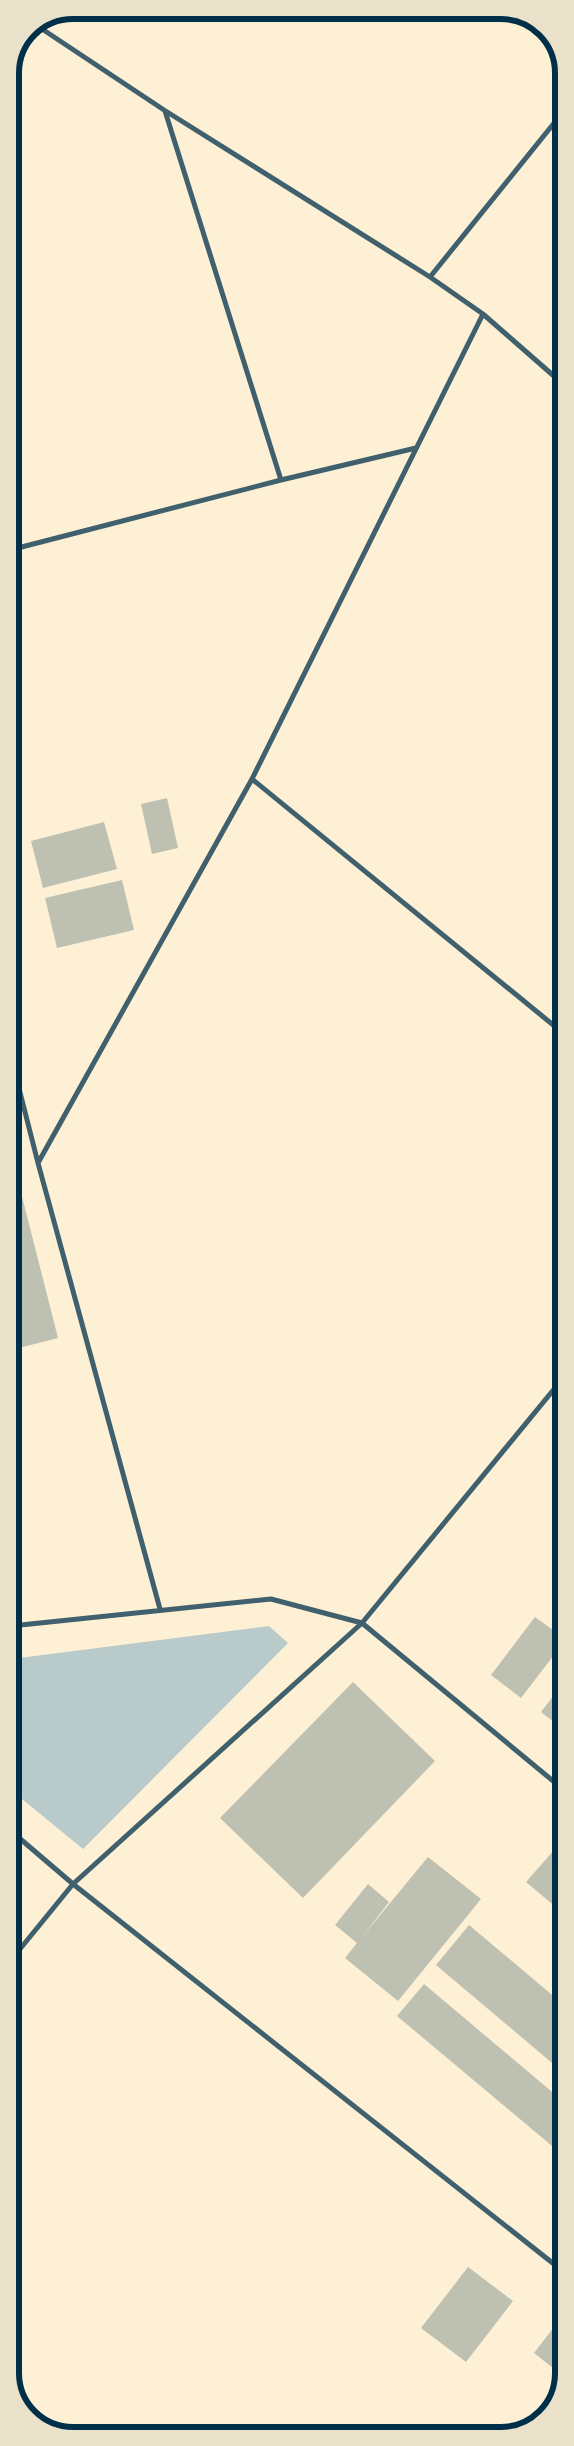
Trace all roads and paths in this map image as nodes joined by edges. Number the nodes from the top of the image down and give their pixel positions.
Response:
1 (42, 29) edge
2 (164, 110) junction
3 (555, 122) edge
4 (430, 277) junction
5 (483, 314) junction
6 (555, 377) edge
7 (416, 448) junction
8 (281, 480) junction
9 (19, 548) edge
10 (252, 779) junction
11 (555, 1026) edge
12 (19, 1089) edge
13 (38, 1164) junction
14 (555, 1388) edge
15 (160, 1609) junction
16 (362, 1623) junction
17 (19, 1625) edge
18 (555, 1783) edge
19 (19, 1838) edge
20 (73, 1884) junction
21 (19, 1950) edge
22 (555, 2265) edge

1 - 2 street
2 - 4 street
2 - 8 street
3 - 4 street
4 - 5 street
5 - 6 street
5 - 7 street
7 - 8 street
7 - 10 street
8 - 9 street
10 - 11 street
10 - 13 street
12 - 13 street
13 - 15 street
14 - 16 street
15 - 16 street
15 - 17 street
16 - 18 street
16 - 20 street
19 - 20 street
20 - 21 street
20 - 22 street

